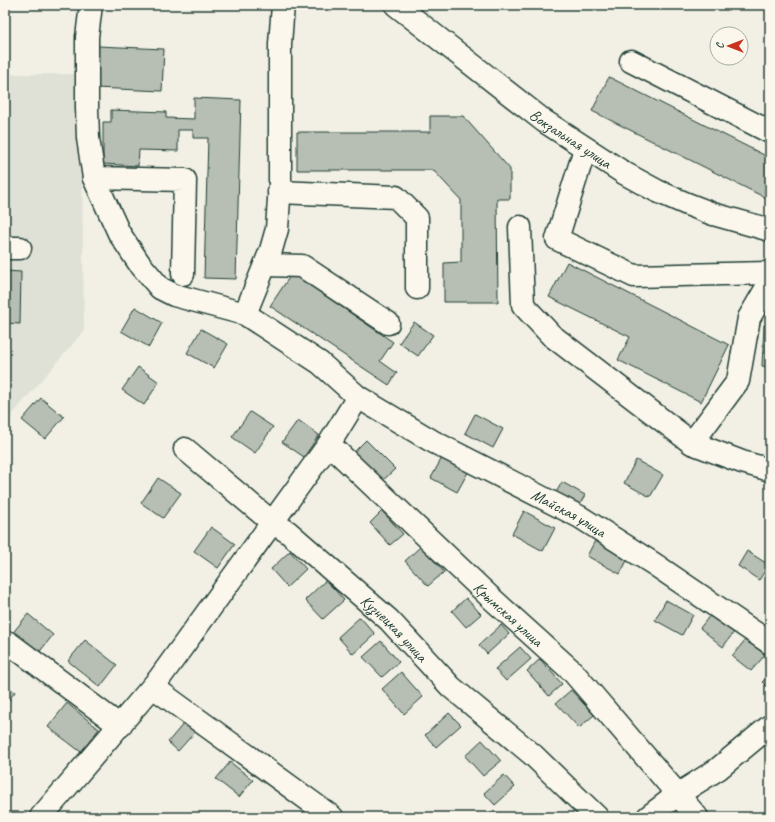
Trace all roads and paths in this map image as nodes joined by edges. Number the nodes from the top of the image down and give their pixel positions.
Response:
1 (91, 5) edge
2 (283, 5) edge
3 (396, 5) edge
4 (631, 61) dead end
5 (770, 132) edge
6 (585, 149) junction
7 (94, 178) junction
8 (279, 192) junction
9 (520, 228) dead end
10 (770, 230) edge
11 (265, 265) junction
12 (770, 273) edge
13 (183, 274) dead end
14 (770, 282) edge
15 (417, 288) dead end
16 (245, 314) junction
17 (388, 323) dead end
18 (358, 397) junction
19 (692, 443) junction
20 (329, 444) junction
21 (185, 449) dead end
22 (770, 470) edge
23 (273, 523) junction
24 (9, 643) dead end
25 (770, 643) edge
26 (153, 688) junction
27 (120, 726) junction
28 (770, 726) edge
29 (677, 795) junction
30 (41, 817) edge
31 (332, 817) edge
32 (597, 817) edge
33 (648, 817) edge
34 (697, 817) edge

1 - 7 street, Майская улица
2 - 8 street
3 - 6 street, Вокзальная улица
4 - 5 street
6 - 10 street, Вокзальная улица
6 - 12 street
7 - 13 street
7 - 16 street, Майская улица
8 - 11 street
8 - 15 street
9 - 19 street
11 - 16 street
11 - 17 street
14 - 19 street
16 - 18 street, Майская улица
18 - 20 street
18 - 25 street, Майская улица
19 - 22 street
20 - 23 street
20 - 29 street, Крымская улица
21 - 23 street, Кузнецкая улица
23 - 26 street
23 - 32 street, Кузнецкая улица
24 - 27 street
26 - 27 street
26 - 31 street
27 - 30 street
28 - 29 street
29 - 33 street
29 - 34 street, Крымская улица

